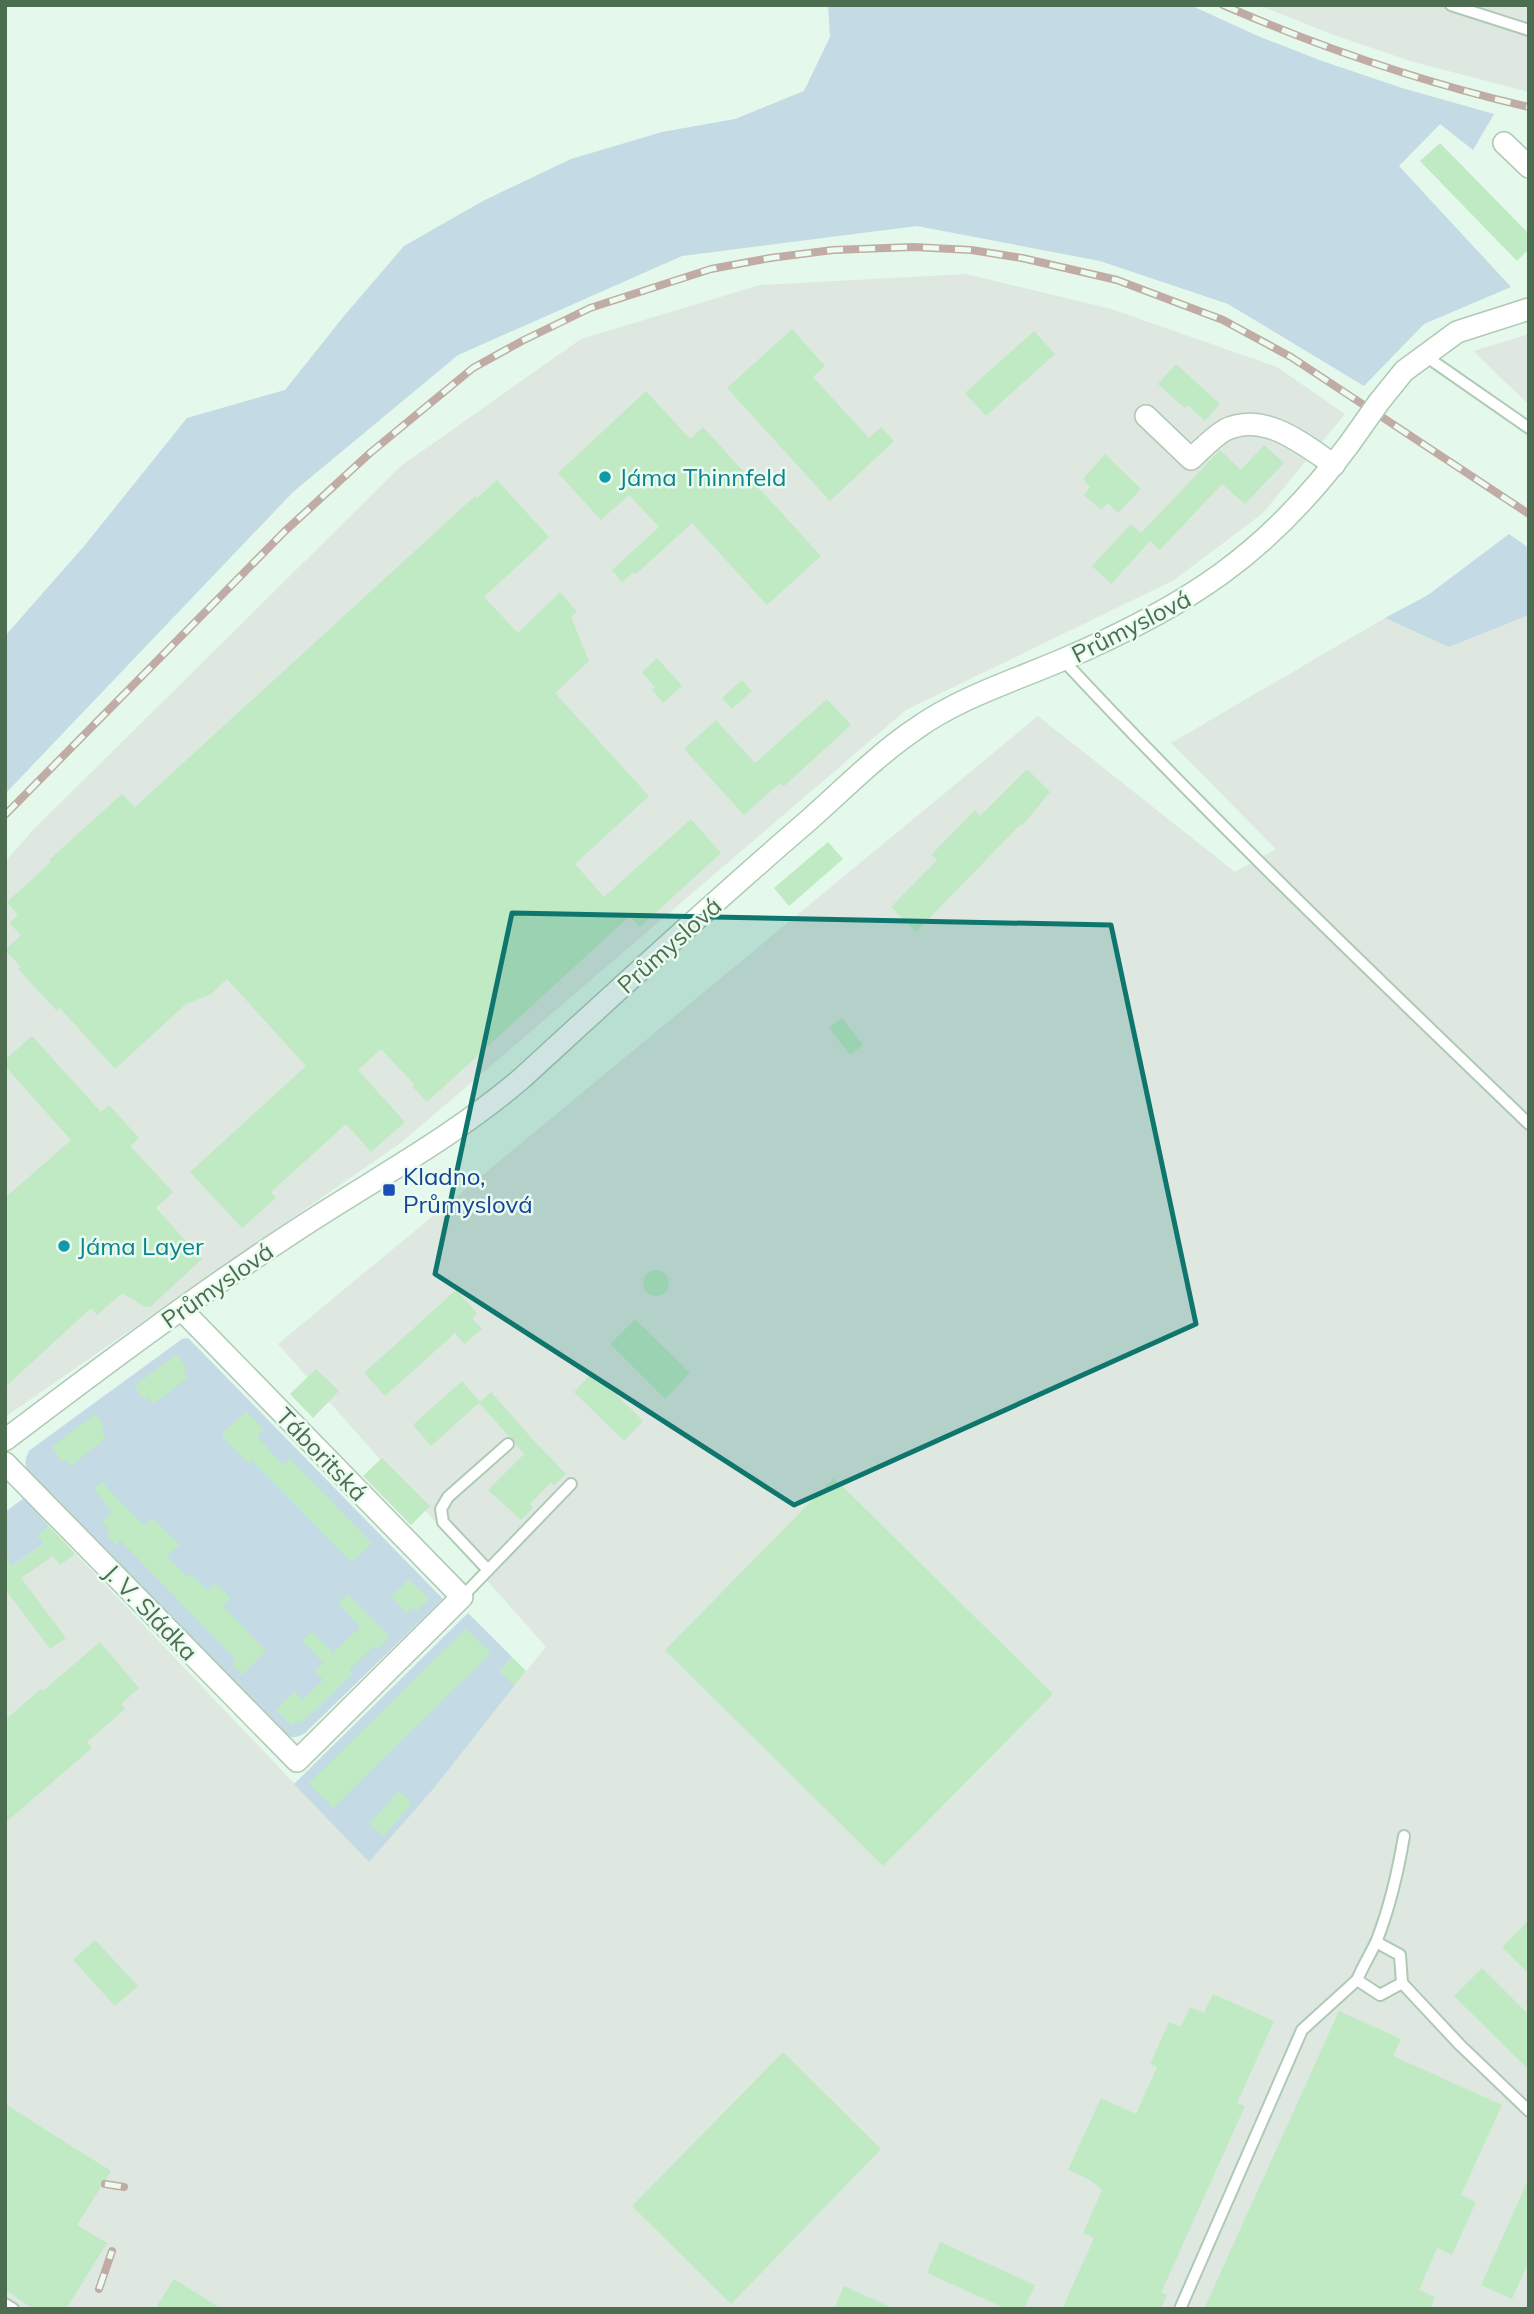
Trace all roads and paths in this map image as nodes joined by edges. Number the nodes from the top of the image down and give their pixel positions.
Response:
1 (1451, 5) edge
2 (1529, 30) edge
3 (1504, 143) dead end
4 (1529, 167) edge
5 (1529, 309) edge
6 (1424, 355) junction
7 (1146, 416) dead end
8 (1529, 428) edge
9 (1334, 465) junction
10 (1063, 660) junction
11 (1529, 1124) edge
12 (182, 1310) junction
13 (5, 1440) edge
14 (508, 1444) dead end
15 (5, 1463) edge
16 (571, 1484) dead end
17 (488, 1570) junction
18 (462, 1597) junction
19 (1404, 1836) dead end
20 (1376, 1942) junction
21 (1357, 1980) junction
22 (1402, 1983) junction
23 (1529, 2111) edge
24 (5, 2304) edge
25 (13, 2309) edge
26 (1180, 2309) edge

1 - 2 lane
3 - 4 street
5 - 6 street, Průmyslová
6 - 8 lane
6 - 9 street, Průmyslová, bridge
7 - 9 street
9 - 10 street, Průmyslová
10 - 11 lane
10 - 12 street, Průmyslová
12 - 13 street, Průmyslová
12 - 18 street, Táboritská
14 - 17 lane
15 - 18 street, J. V. Sládka
16 - 17 lane
17 - 18 lane
19 - 20 lane
20 - 21 lane
20 - 22 lane
21 - 22 lane
21 - 26 lane
22 - 23 lane
24 - 25 lane

